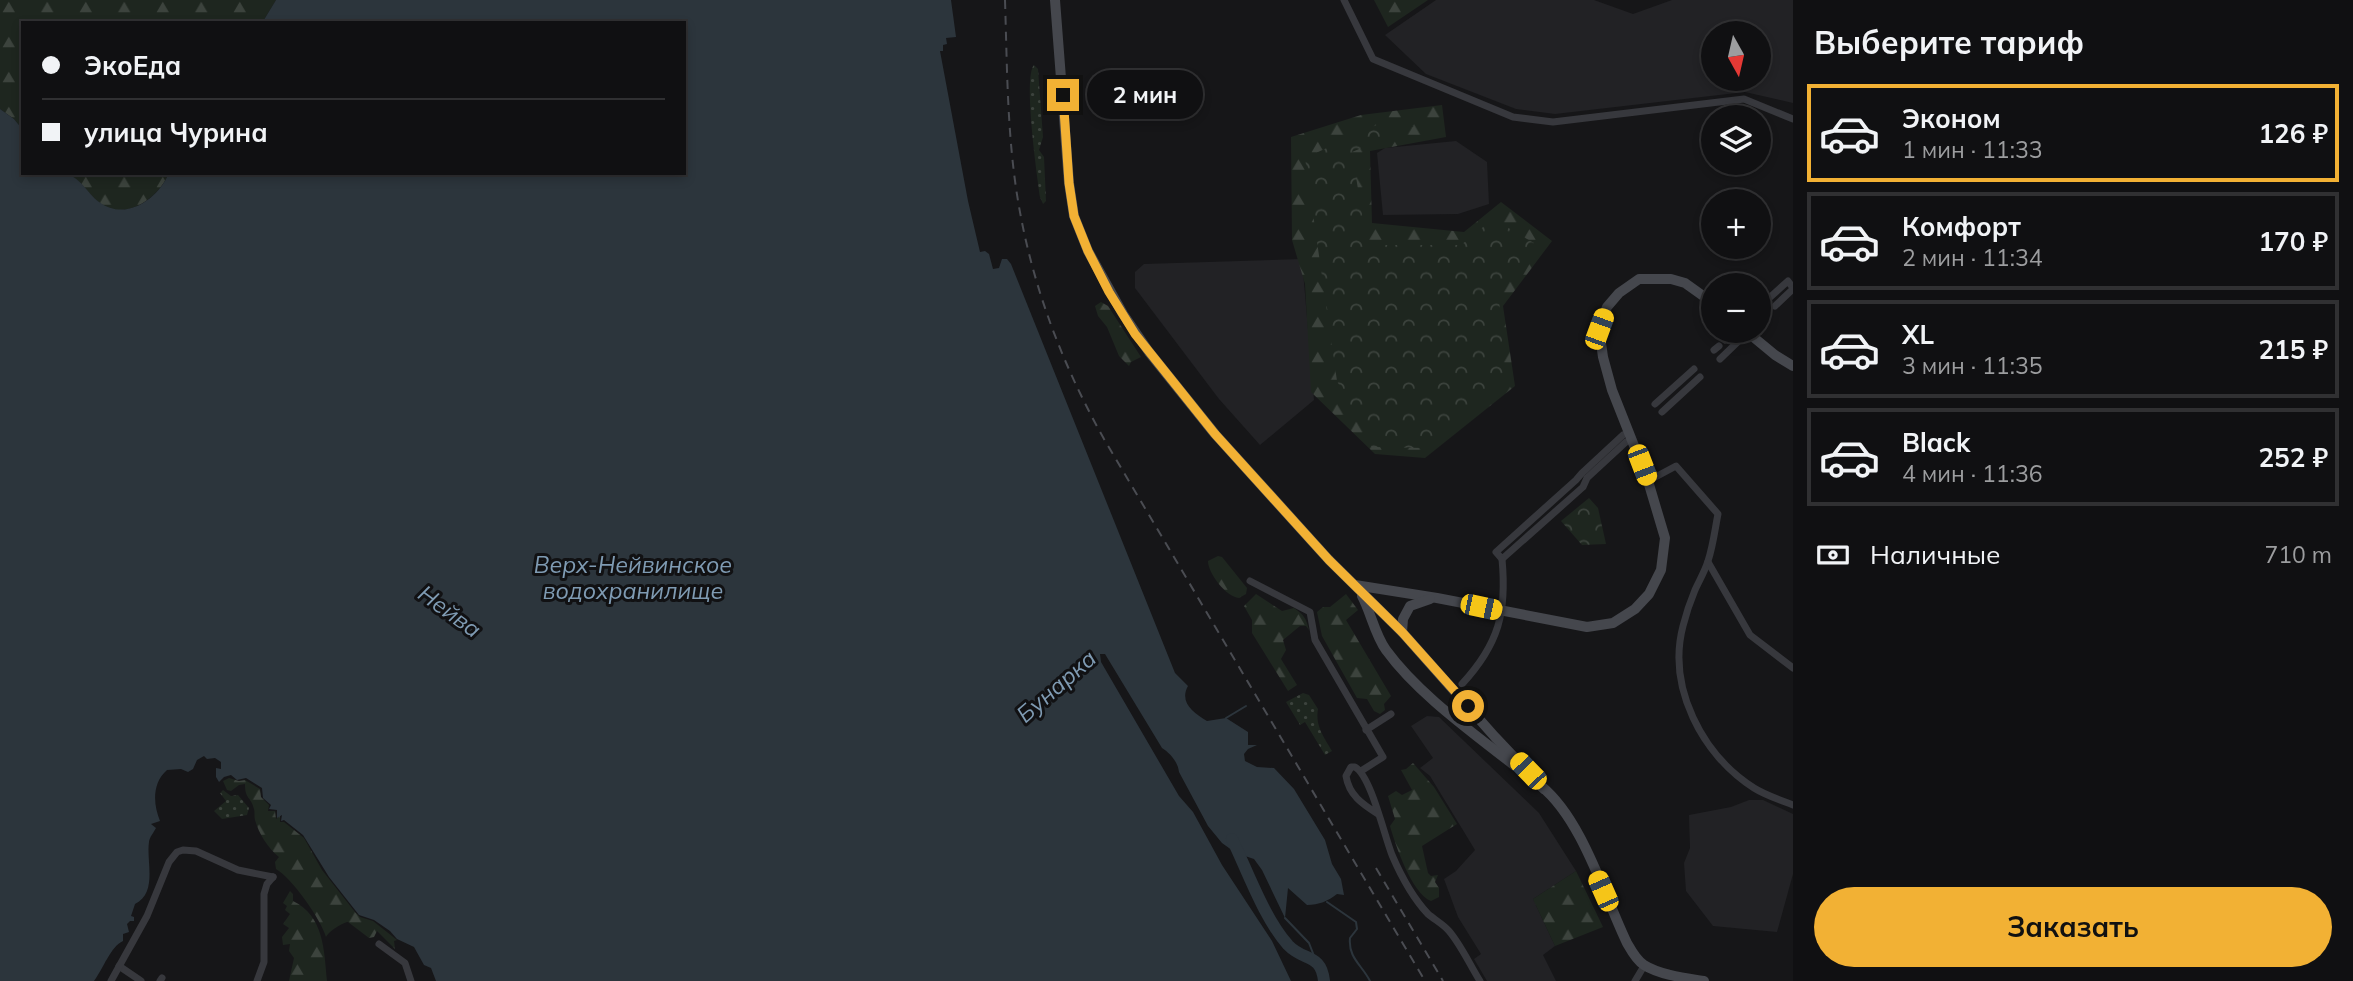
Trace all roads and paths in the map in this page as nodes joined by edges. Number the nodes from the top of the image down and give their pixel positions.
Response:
1 (1055, 0) edge
2 (1343, 0) edge
3 (1793, 119) edge
4 (1793, 288) edge
5 (1701, 294) edge
6 (1771, 296) edge
7 (1775, 306) dead end
8 (1722, 343) edge
9 (1735, 343) edge
10 (1761, 343) edge
11 (1719, 346) dead end
12 (1720, 359) dead end
13 (1793, 366) edge
14 (1694, 369) dead end
15 (1700, 377) dead end
16 (1655, 404) dead end
17 (1662, 412) dead end
18 (1625, 438) dead end
19 (1648, 481) junction
20 (1708, 562) junction
21 (1250, 581) dead end
22 (1355, 585) junction
23 (1397, 592) junction
24 (1437, 598) junction
25 (1380, 610) junction
26 (1503, 611) junction
27 (1377, 630) junction
28 (1402, 632) junction
29 (1793, 668) edge
30 (1462, 684) dead end
31 (1391, 714) dead end
32 (1366, 730) junction
33 (1490, 740) junction
34 (1361, 771) junction
35 (1793, 805) edge
36 (1378, 814) junction
37 (379, 944) dead end
38 (119, 966) junction
39 (1644, 966) junction
40 (111, 981) edge
41 (141, 981) edge
42 (257, 981) edge
43 (411, 981) edge
44 (1480, 981) edge
45 (1635, 981) edge
46 (1703, 981) edge

1 - 22 street
2 - 3 street
4 - 6 street
4 - 7 street
5 - 19 street
8 - 11 street
9 - 12 street
10 - 13 street
14 - 16 street
15 - 17 street
18 - 26 street
19 - 20 street
19 - 26 street
20 - 29 street
20 - 35 street
21 - 32 street
22 - 23 street
22 - 25 street
22 - 27 street
23 - 24 street
23 - 25 street
24 - 26 street
24 - 28 street
25 - 27 street
25 - 28 street
26 - 30 street
27 - 33 street
28 - 33 street
31 - 32 street
32 - 34 street
33 - 39 street
34 - 36 street
34 - 36 street
36 - 44 street
37 - 43 street
38 - 40 street
38 - 41 street
38 - 42 street
39 - 45 street
39 - 46 street

